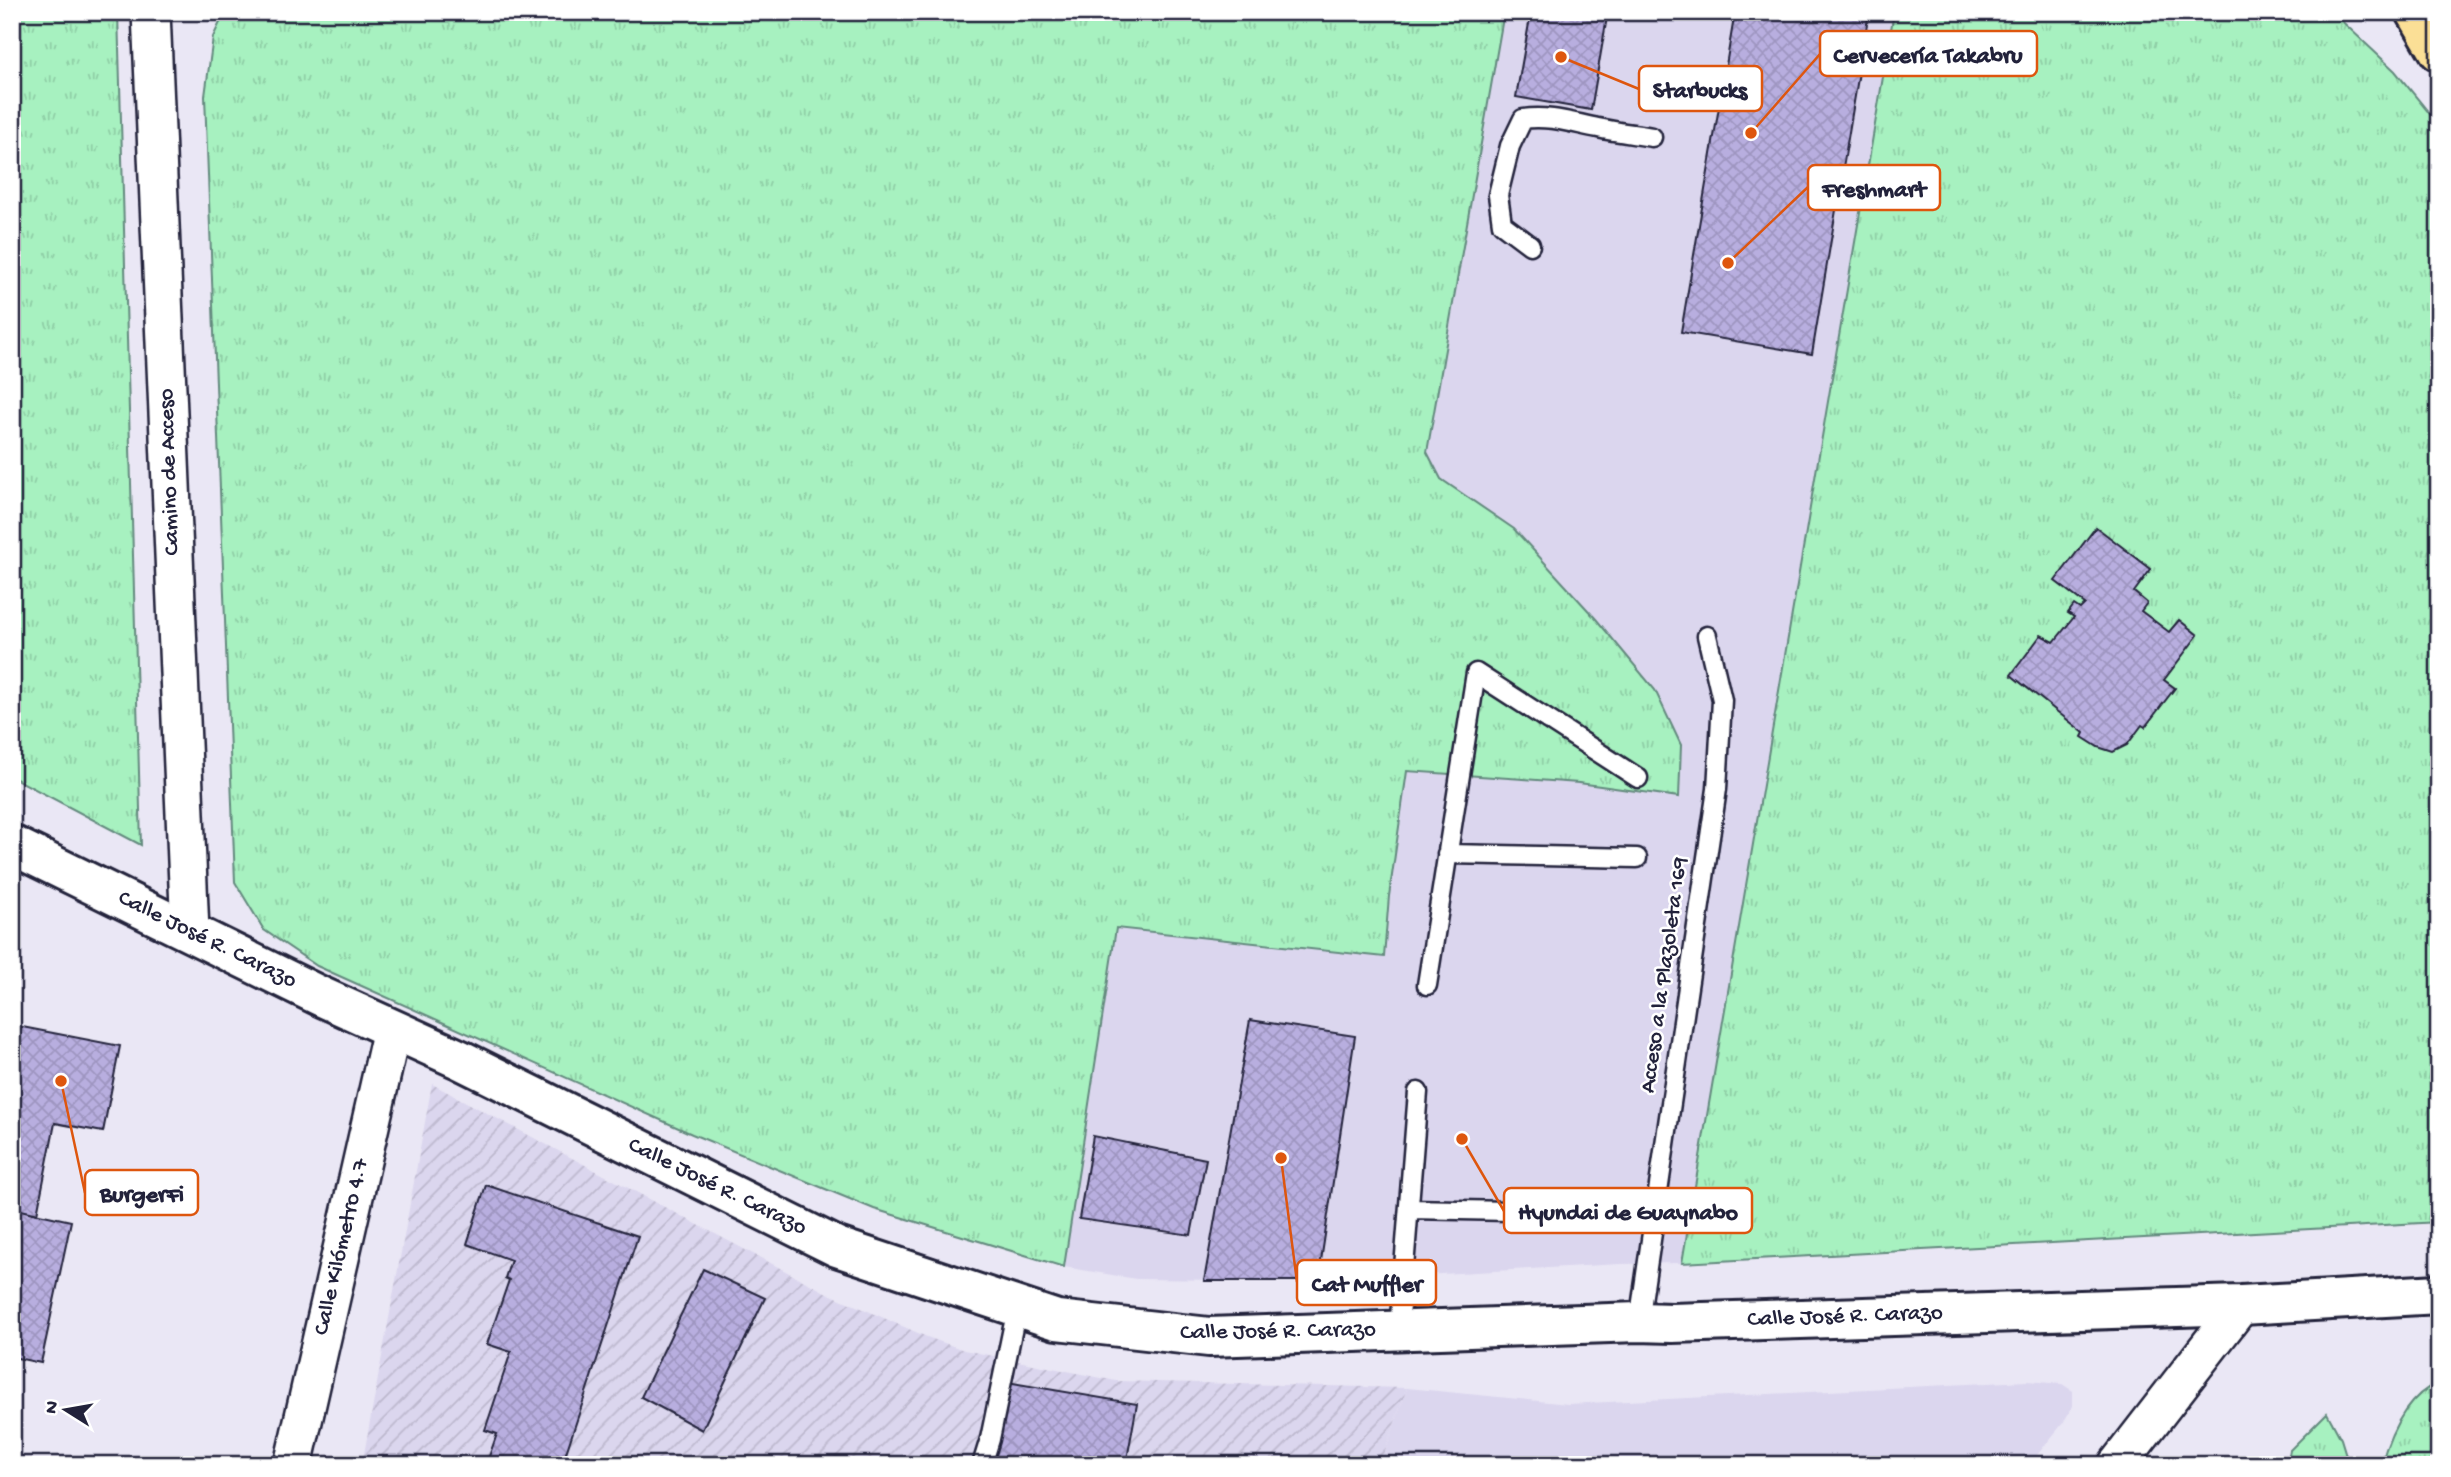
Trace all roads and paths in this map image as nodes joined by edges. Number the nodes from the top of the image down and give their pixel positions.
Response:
1 (151, 12) edge
2 (2416, 12) edge
3 (2439, 51) edge
4 (1652, 137) dead end
5 (1530, 246) dead end
6 (1707, 636) dead end
7 (1638, 778) dead end
8 (12, 845) edge
9 (1447, 854) junction
10 (1637, 858) dead end
11 (190, 932) junction
12 (1427, 985) dead end
13 (392, 1029) junction
14 (1418, 1092) dead end
15 (1409, 1209) junction
16 (1616, 1213) dead end
17 (2439, 1294) edge
18 (2241, 1305) junction
19 (1017, 1308) junction
20 (1639, 1322) junction
21 (1399, 1331) junction
22 (293, 1465) edge
23 (982, 1465) edge
24 (2117, 1465) edge

1 - 11 street, Camino de Acceso
2 - 3 highway
4 - 5 lane
6 - 20 lane, Acceso a la Plazoleta 169
7 - 9 lane
8 - 11 street, Calle José R. Carazo
9 - 10 lane
9 - 12 lane
11 - 13 street, Calle José R. Carazo
13 - 19 street, Calle José R. Carazo
13 - 22 street, Calle Kilómetro 4.7
14 - 15 lane
15 - 16 lane
15 - 21 lane
17 - 18 street, Calle José R. Carazo
18 - 20 street, Calle José R. Carazo
18 - 24 street
19 - 21 street, Calle José R. Carazo
19 - 23 lane
20 - 21 street, Calle José R. Carazo

